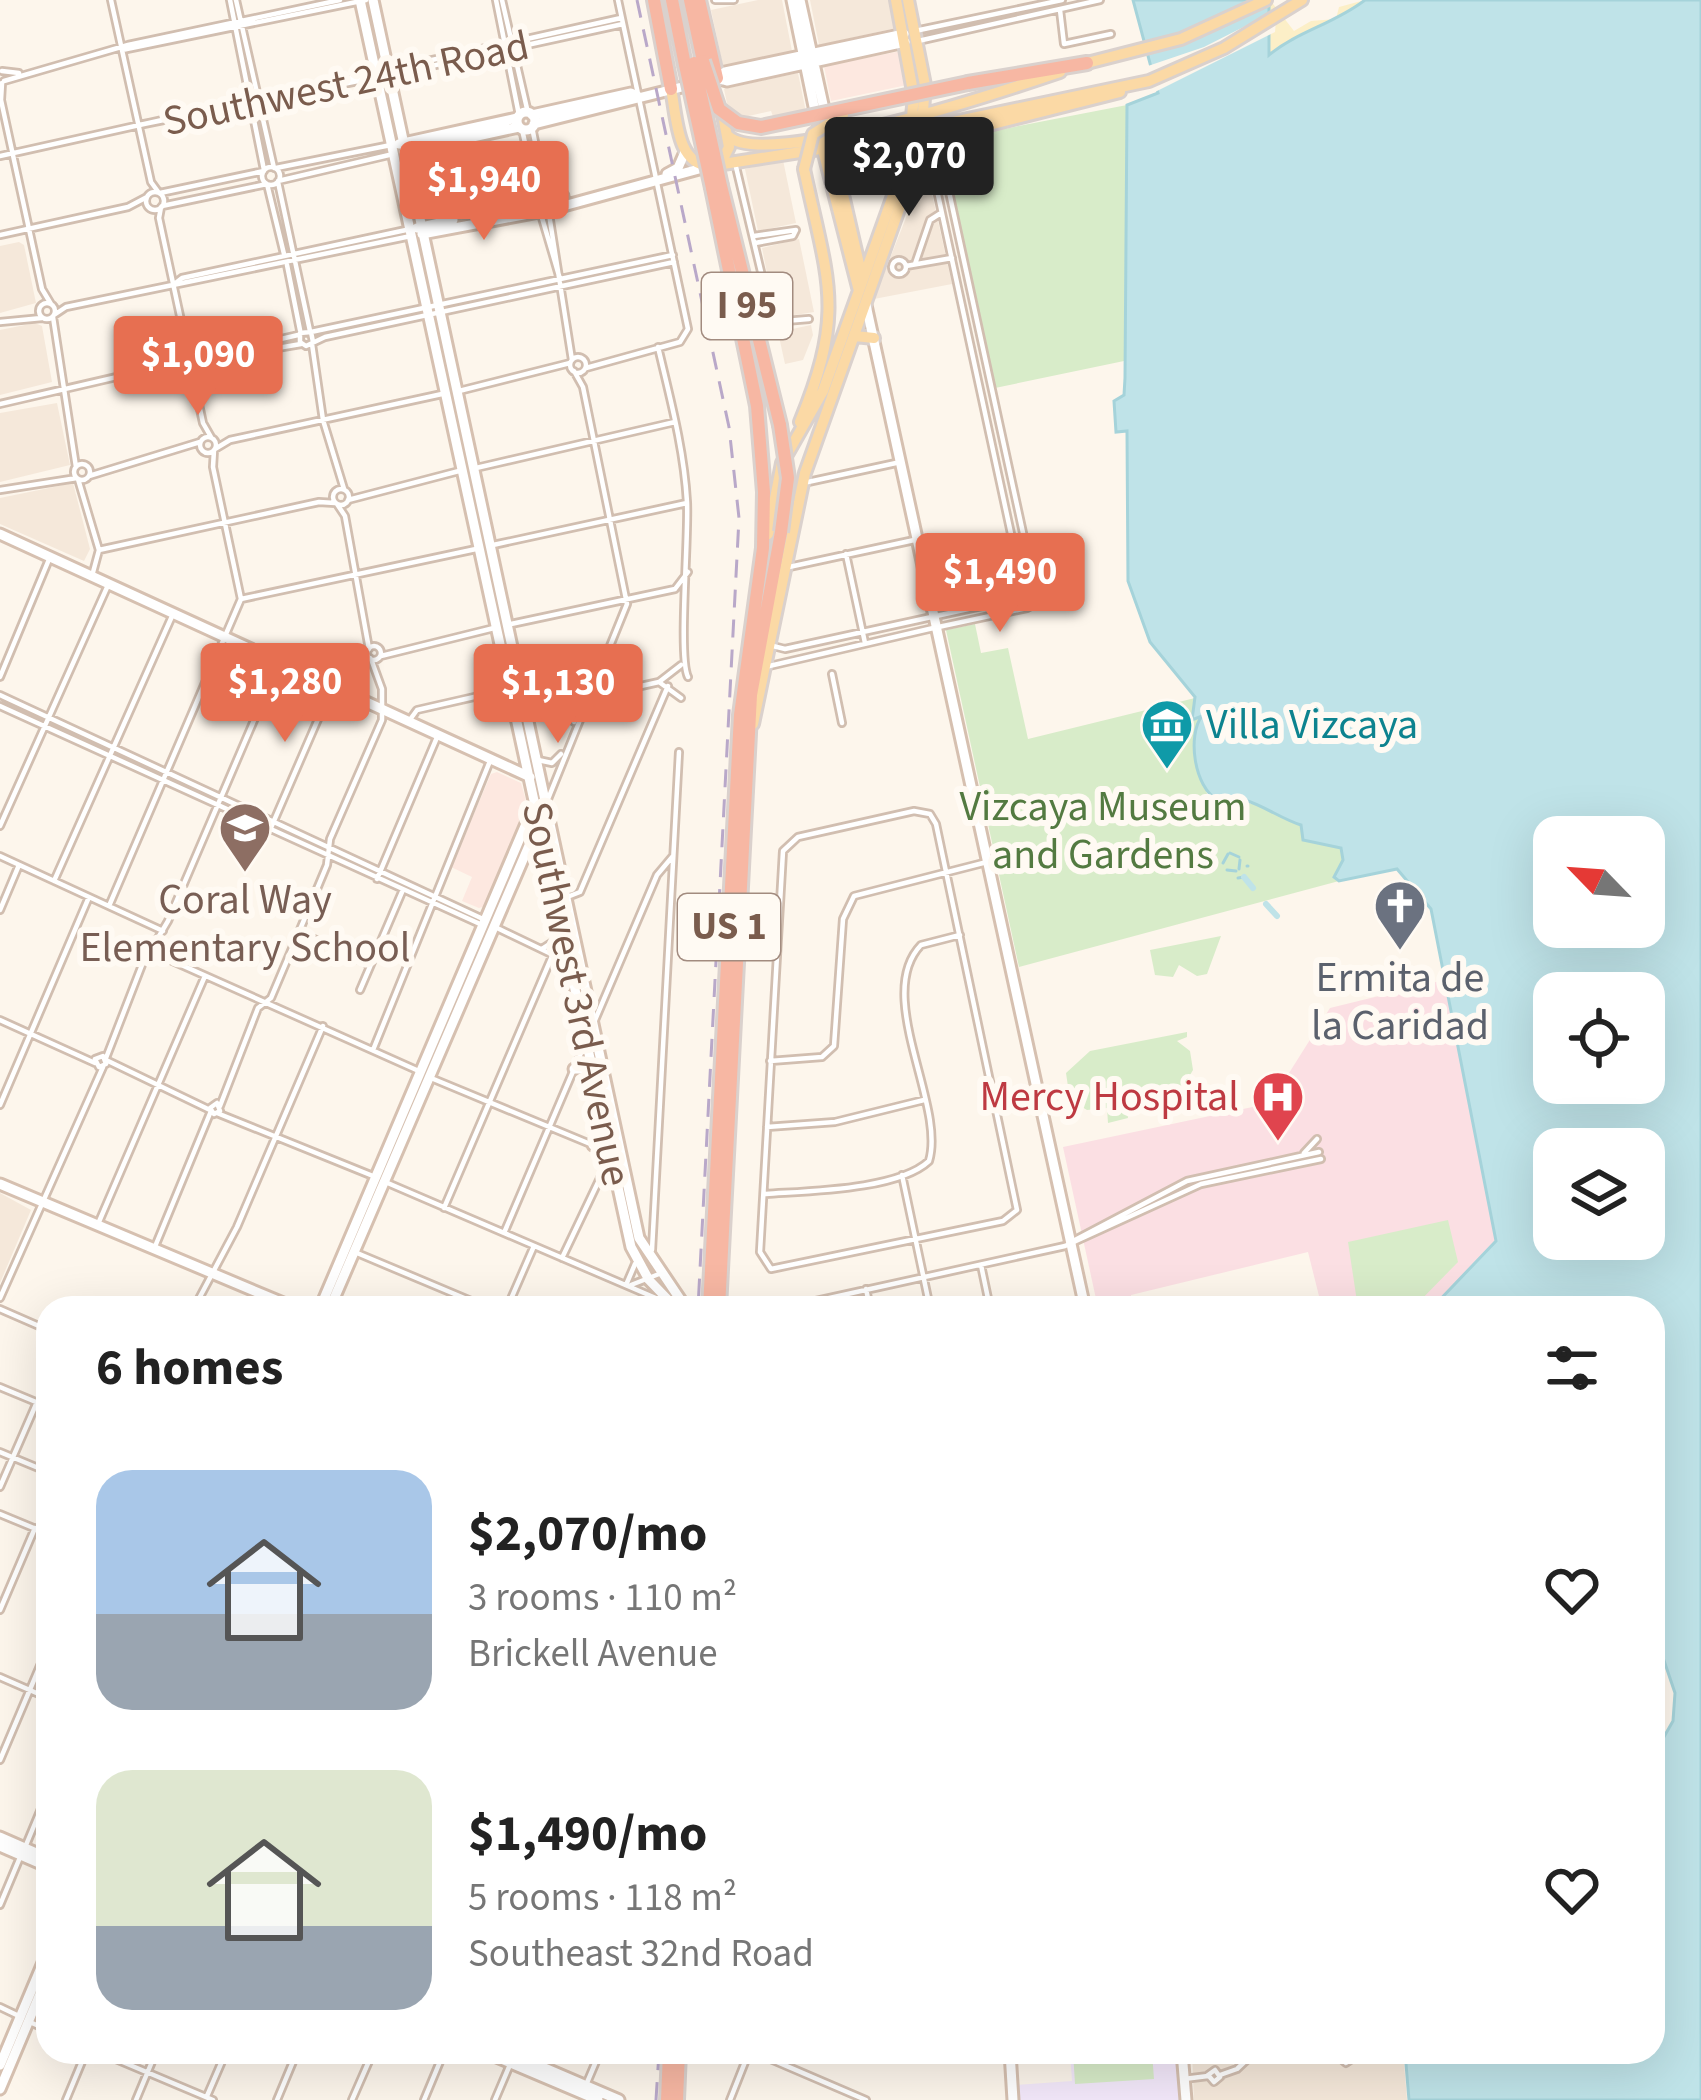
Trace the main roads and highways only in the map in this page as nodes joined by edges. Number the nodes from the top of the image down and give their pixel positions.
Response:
1 (365, 0) edge
2 (654, 0) edge
3 (676, 0) edge
4 (690, 0) edge
5 (699, 0) edge
6 (796, 0) edge
7 (896, 0) edge
8 (908, 0) edge
9 (1266, 0) edge
10 (1302, 0) edge
11 (908, 35) junction
12 (809, 59) junction
13 (694, 63) junction
14 (1088, 63) junction
15 (717, 78) junction
16 (1149, 81) junction
17 (919, 85) junction
18 (671, 89) junction
19 (868, 105) junction
20 (955, 108) junction
21 (815, 112) junction
22 (919, 116) junction
23 (827, 121) junction
24 (887, 123) junction
25 (918, 130) junction
26 (847, 131) junction
27 (728, 136) junction
28 (882, 137) junction
29 (826, 142) junction
30 (858, 142) junction
31 (795, 145) junction
32 (405, 147) junction
33 (392, 150) junction
34 (685, 152) junction
35 (913, 158) junction
36 (722, 164) junction
37 (833, 173) junction
38 (657, 179) junction
39 (716, 187) junction
40 (423, 230) junction
41 (410, 233) junction
42 (864, 259) junction
43 (861, 286) junction
44 (866, 304) junction
45 (855, 336) junction
46 (874, 338) junction
47 (791, 444) junction
48 (0, 534) edge
49 (763, 548) junction
50 (510, 696) junction
51 (527, 711) junction
52 (752, 727) junction
53 (524, 752) junction
54 (505, 765) junction
55 (530, 777) junction
56 (544, 791) junction
57 (540, 802) junction
58 (540, 820) junction
59 (527, 850) junction
60 (547, 854) junction
61 (973, 866) road end
62 (988, 866) junction
63 (562, 900) junction
64 (490, 925) junction
65 (574, 956) junction
66 (587, 994) junction
67 (605, 997) road end
68 (574, 1069) road end
69 (594, 1070) junction
70 (608, 1134) junction
71 (592, 1145) road end
72 (616, 1152) junction
73 (599, 1174) road end
74 (617, 1178) junction
75 (0, 1184) edge
76 (634, 1239) junction
77 (351, 1250) junction
78 (654, 1277) junction
79 (267, 1296) edge
80 (326, 1296) edge
81 (334, 1296) edge
82 (669, 1296) edge
83 (710, 1296) edge
84 (710, 1296) edge
85 (1082, 1296) edge
86 (0, 1837) edge
87 (0, 1846) edge
88 (23, 1852) junction
89 (36, 1855) edge
90 (36, 1860) edge
91 (36, 1985) edge
92 (36, 1997) edge
93 (24, 2019) junction
94 (523, 2064) edge
95 (543, 2064) edge
96 (668, 2064) edge
97 (678, 2064) edge
98 (1011, 2064) edge
99 (1183, 2064) edge
100 (0, 2065) edge
101 (0, 2089) edge
102 (579, 2095) edge
103 (598, 2100) edge
104 (619, 2100) edge
105 (667, 2100) edge
106 (676, 2100) edge
107 (1013, 2100) edge
108 (1186, 2100) edge

1 - 32 main road, Southwest 3rd Avenue
1 - 33 main road, Southwest 3rd Avenue
2 - 18 highway
3 - 13 highway, I 95
4 - 13 highway
5 - 15 highway
6 - 12 main road
7 - 11 main road
8 - 11 main road
9 - 14 main road
10 - 16 main road
11 - 12 main road
11 - 17 main road
12 - 15 main road
12 - 21 main road
12 - 23 main road
13 - 19 highway, bridge
13 - 39 highway, I 95, bridge
14 - 19 highway, bridge
14 - 20 main road
15 - 18 main road
15 - 27 main road
16 - 25 main road
16 - 35 main road
17 - 20 main road
17 - 22 main road
17 - 24 main road
18 - 32 main road
18 - 34 main road
19 - 23 main road, bridge
20 - 22 main road
21 - 29 main road
21 - 31 main road
22 - 24 main road
22 - 25 main road
23 - 26 main road
23 - 29 main road
23 - 47 main road, bridge
24 - 26 main road
25 - 28 main road
25 - 35 main road
26 - 29 main road
27 - 31 main road
27 - 36 main road
28 - 30 main road
28 - 35 main road
29 - 30 main road
29 - 31 main road
29 - 37 main road
30 - 37 main road
31 - 36 main road
31 - 37 main road
32 - 33 main road
32 - 40 main road, Southwest 3rd Avenue
33 - 41 main road, Southwest 3rd Avenue
34 - 36 main road
34 - 38 main road
35 - 42 main road
35 - 44 main road
36 - 38 main road
37 - 42 main road
37 - 43 main road
38 - 40 main road
39 - 49 highway, I 95
39 - 52 highway, I 95, bridge
40 - 41 main road
40 - 51 main road, Southwest 3rd Avenue
41 - 50 main road, Southwest 3rd Avenue
42 - 43 main road
43 - 44 main road
43 - 47 main road
44 - 45 main road
44 - 46 main road
45 - 46 main road
45 - 52 main road
46 - 62 main road
47 - 49 main road
48 - 54 main road
49 - 83 highway, US 1
50 - 51 main road
50 - 53 main road, Southwest 3rd Avenue
51 - 56 main road, Southwest 3rd Avenue
52 - 84 highway, US 1
53 - 54 main road
53 - 55 main road, Southwest 3rd Avenue
54 - 55 main road
55 - 56 main road
55 - 57 main road, Southwest 3rd Avenue
56 - 57 main road, Southwest 3rd Avenue
57 - 58 main road
57 - 63 main road, Southwest 3rd Avenue
57 - 64 main road
58 - 59 main road
58 - 60 main road, Southwest 3rd Avenue
59 - 60 main road
59 - 64 main road
60 - 63 main road, Southwest 3rd Avenue
61 - 62 main road
62 - 85 main road
63 - 65 main road, Southwest 3rd Avenue
63 - 65 main road, Southwest 3rd Avenue
64 - 77 main road
65 - 66 main road, Southwest 3rd Avenue
65 - 69 main road, Southwest 3rd Avenue
66 - 67 main road
66 - 72 main road, Southwest 3rd Avenue
68 - 69 main road
69 - 70 main road, Southwest 3rd Avenue
70 - 71 main road
70 - 72 main road, Southwest 3rd Avenue
72 - 74 main road, Southwest 3rd Avenue
72 - 76 main road, Southwest 3rd Avenue
73 - 74 main road
74 - 76 main road, Southwest 3rd Avenue
75 - 79 main road
76 - 78 main road, Southwest 3rd Avenue
76 - 78 main road, Southwest 3rd Avenue
77 - 80 main road
77 - 81 main road
78 - 82 main road
86 - 88 main road
87 - 88 main road
88 - 89 main road
88 - 90 main road
91 - 93 main road
92 - 93 main road
93 - 100 main road
93 - 101 main road
94 - 102 main road
95 - 102 main road
96 - 105 highway
97 - 106 highway
98 - 107 main road
99 - 108 main road
102 - 103 main road
102 - 104 main road

